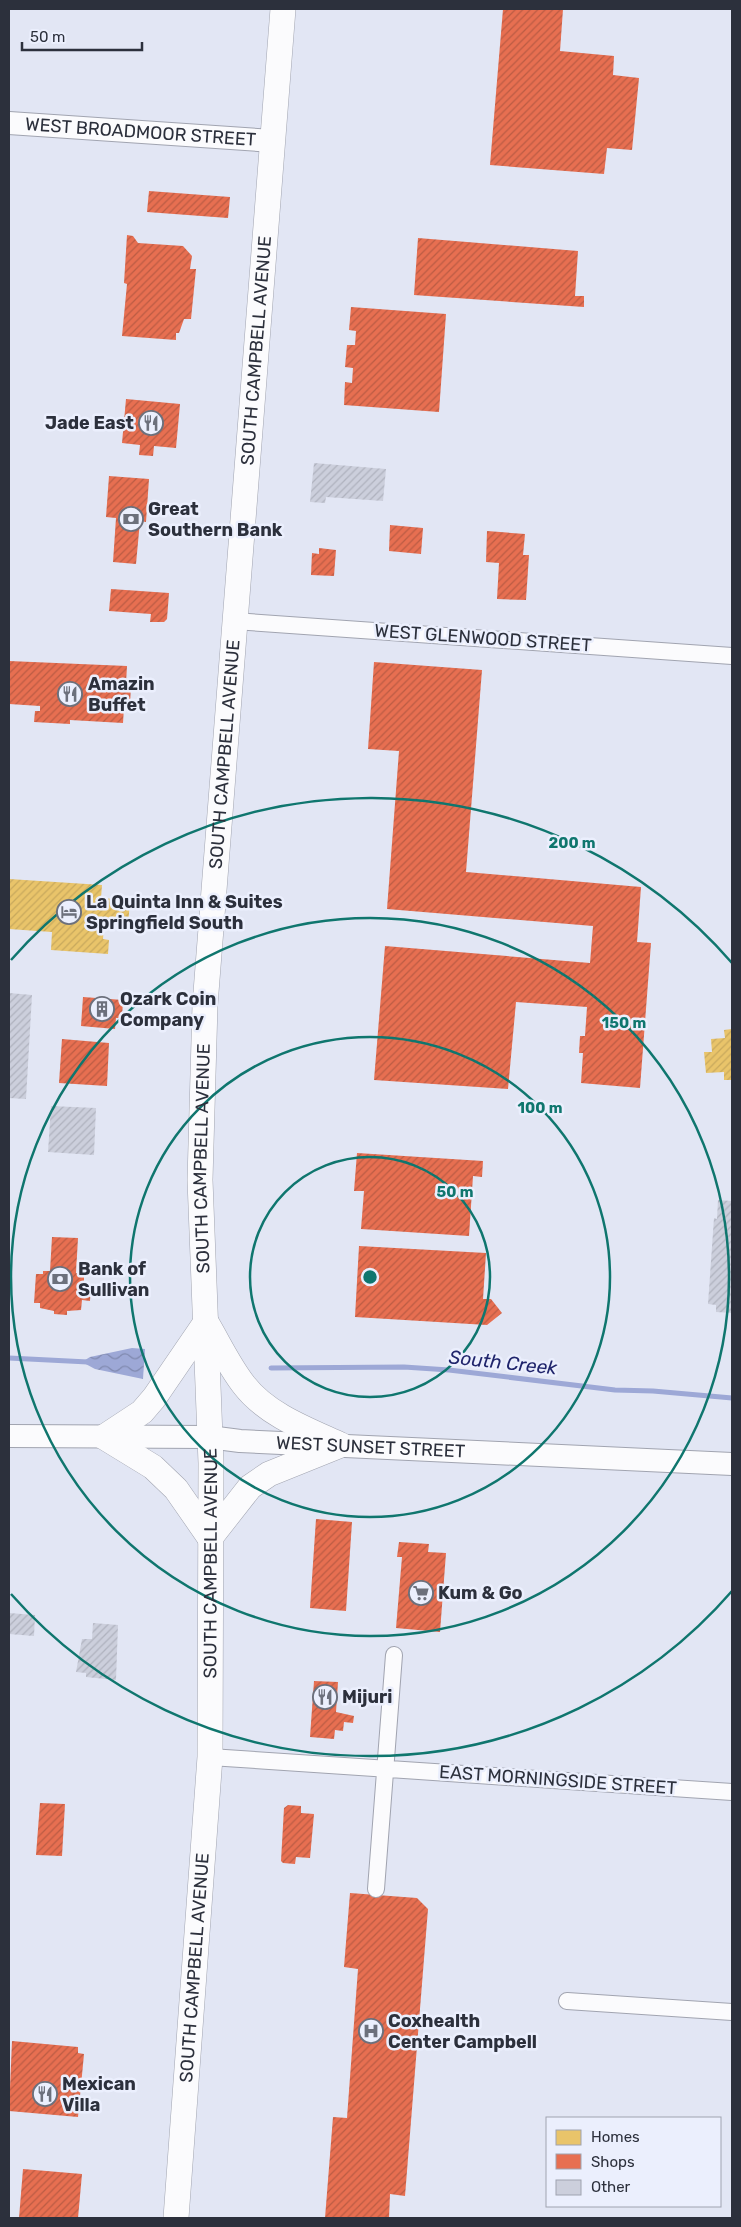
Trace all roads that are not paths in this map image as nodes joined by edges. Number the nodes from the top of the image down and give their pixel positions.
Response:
1 (283, 9) edge
2 (9, 122) edge
3 (272, 141) junction
4 (234, 621) junction
5 (732, 656) edge
6 (206, 1322) junction
7 (9, 1436) edge
8 (104, 1437) junction
9 (209, 1438) junction
10 (341, 1446) junction
11 (732, 1464) edge
12 (210, 1538) junction
13 (394, 1656) dead end
14 (210, 1757) junction
15 (384, 1768) junction
16 (732, 1792) edge
17 (376, 1889) dead end
18 (567, 2001) dead end
19 (732, 2012) edge
20 (176, 2218) edge

1 - 3 main road, SOUTH CAMPBELL AVENUE
2 - 3 main road, WEST BROADMOOR STREET
3 - 4 main road, SOUTH CAMPBELL AVENUE
4 - 5 street, WEST GLENWOOD STREET
4 - 6 main road, SOUTH CAMPBELL AVENUE
6 - 8 main road
6 - 9 main road, SOUTH CAMPBELL AVENUE
6 - 10 main road
7 - 8 main road, WEST SUNSET STREET
8 - 9 main road, WEST SUNSET STREET
8 - 12 main road
9 - 10 main road, WEST SUNSET STREET
9 - 12 main road, SOUTH CAMPBELL AVENUE
10 - 11 main road, WEST SUNSET STREET
10 - 12 main road
12 - 14 main road, SOUTH CAMPBELL AVENUE
13 - 15 street
14 - 15 street, EAST MORNINGSIDE STREET
14 - 20 main road, SOUTH CAMPBELL AVENUE
15 - 16 street, EAST MORNINGSIDE STREET
15 - 17 street
18 - 19 street

